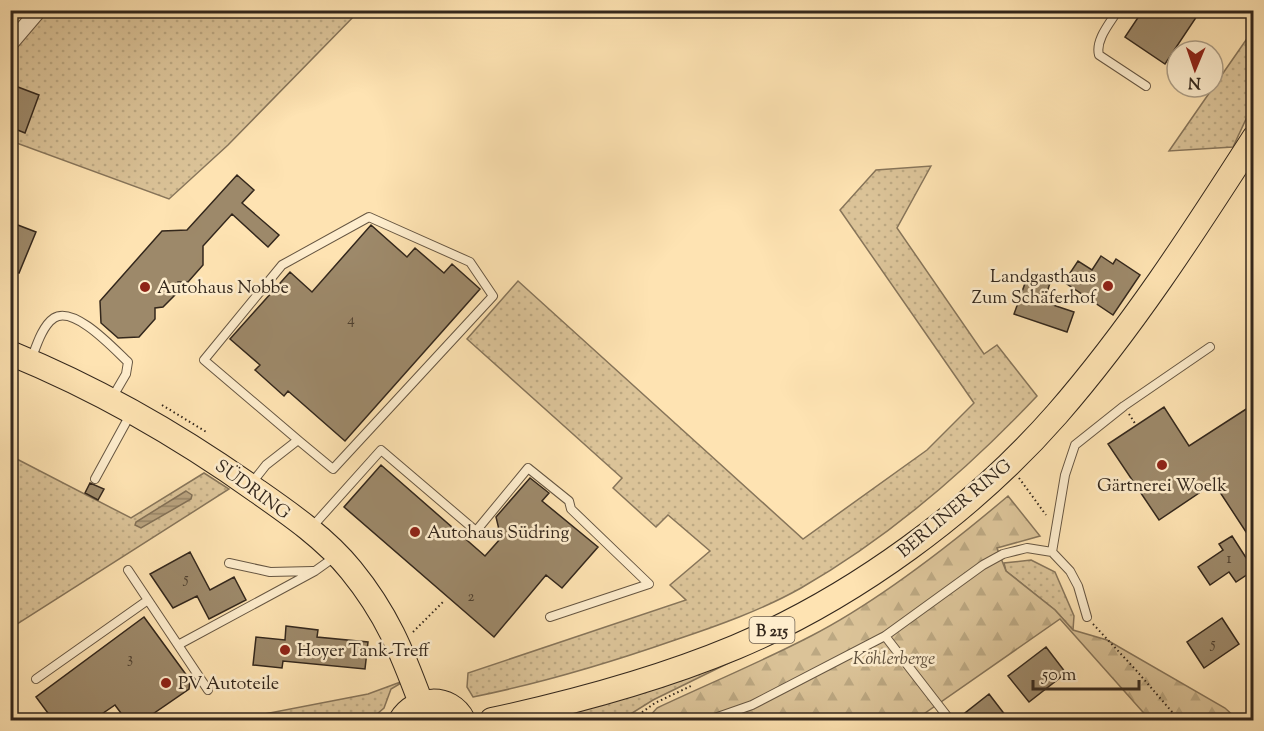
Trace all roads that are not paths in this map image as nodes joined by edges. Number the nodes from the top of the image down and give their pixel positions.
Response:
1 (39, 10) edge
2 (1118, 10) edge
3 (10, 44) edge
4 (1146, 86) dead end
5 (1254, 138) edge
6 (1210, 347) dead end
7 (21, 357) edge
8 (111, 400) junction
9 (133, 411) junction
10 (298, 440) junction
11 (95, 479) dead end
12 (250, 486) junction
13 (309, 531) junction
14 (1052, 552) junction
15 (337, 555) junction
16 (229, 563) dead end
17 (128, 570) dead end
18 (315, 571) junction
19 (148, 600) junction
20 (550, 616) dead end
21 (1087, 617) road end
22 (885, 636) junction
23 (178, 645) junction
24 (36, 679) dead end
25 (208, 690) dead end
26 (421, 703) junction
27 (401, 720) edge
28 (463, 720) edge
29 (492, 720) edge
30 (709, 720) edge
31 (950, 720) edge

1 - 3 street
2 - 4 lane
5 - 29 main road, BERLINER RING / B 215
6 - 14 lane
7 - 8 main road, SÜDRING
7 - 8 lane
8 - 9 main road, SÜDRING
9 - 11 lane
9 - 12 main road, SÜDRING
10 - 10 lane
10 - 12 lane
12 - 13 main road, SÜDRING
13 - 15 main road, SÜDRING
13 - 20 lane
14 - 21 lane
14 - 22 lane
15 - 18 lane
15 - 26 main road, SÜDRING
16 - 18 lane
17 - 19 lane
18 - 23 lane
19 - 23 lane
19 - 24 lane
22 - 30 lane
22 - 31 lane
23 - 25 lane
26 - 27 main road
26 - 28 main road

